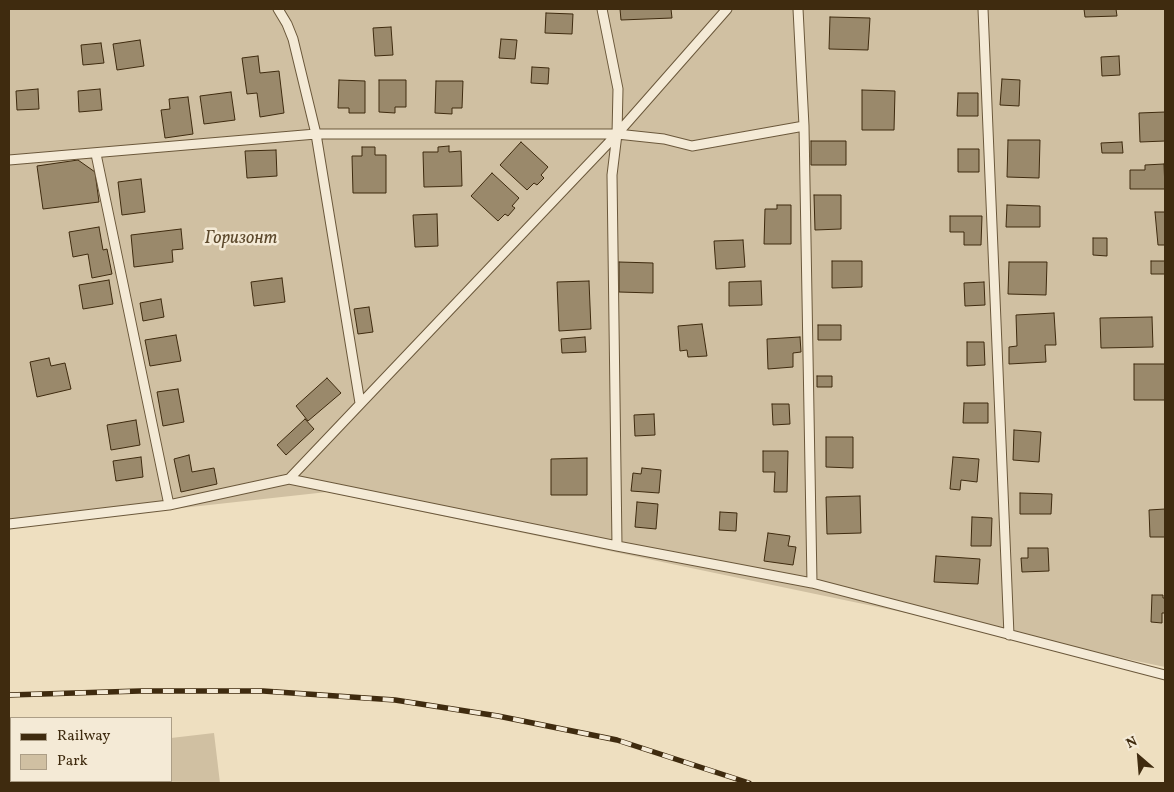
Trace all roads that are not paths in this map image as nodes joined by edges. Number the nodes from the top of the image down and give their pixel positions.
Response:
1 (278, 9) edge
2 (602, 9) edge
3 (727, 9) edge
4 (798, 9) edge
5 (983, 9) edge
6 (804, 126) junction
7 (316, 134) junction
8 (617, 134) junction
9 (96, 154) junction
10 (9, 160) edge
11 (360, 403) junction
12 (289, 479) junction
13 (169, 505) junction
14 (9, 524) edge
15 (617, 546) junction
16 (812, 583) junction
17 (1009, 635) junction
18 (1165, 675) edge

1 - 7 lane
2 - 8 lane
3 - 8 lane
4 - 6 lane
5 - 17 lane
6 - 8 lane
6 - 16 lane
7 - 8 lane
7 - 9 lane
7 - 11 lane
8 - 11 lane
8 - 15 lane
9 - 10 lane
9 - 13 lane
11 - 12 lane
12 - 13 lane
12 - 15 lane
13 - 14 lane
15 - 16 lane
16 - 17 lane
17 - 18 lane

